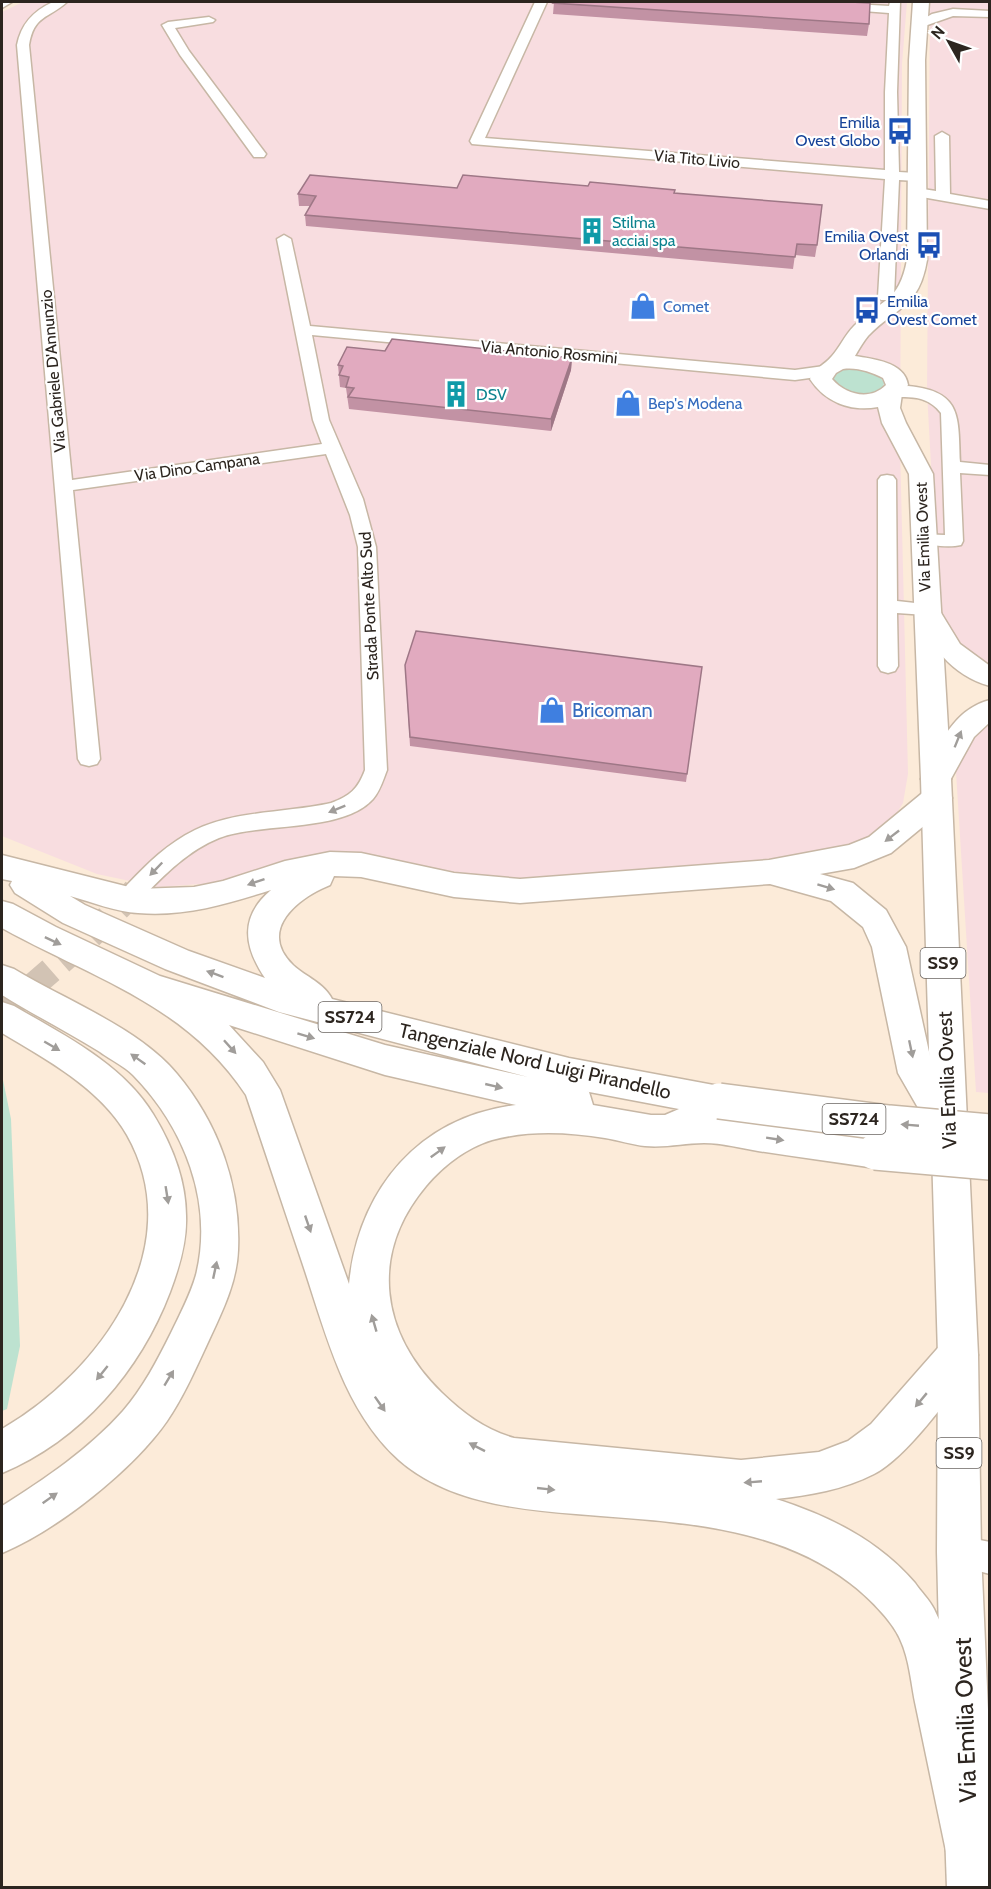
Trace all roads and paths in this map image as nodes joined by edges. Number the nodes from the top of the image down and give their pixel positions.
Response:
1 (61, 2) edge
2 (541, 2) edge
3 (924, 2) edge
4 (953, 2) edge
5 (823, 5) edge
6 (894, 6) edge
7 (967, 12) junction
8 (990, 13) edge
9 (919, 25) junction
10 (191, 44) junction
11 (892, 59) junction
12 (917, 60) junction
13 (942, 136) dead end
14 (259, 154) dead end
15 (892, 175) junction
16 (916, 184) junction
17 (944, 197) junction
18 (990, 205) edge
19 (284, 239) dead end
20 (886, 297) dead end
21 (875, 321) junction
22 (303, 330) junction
23 (832, 380) junction
24 (894, 385) junction
25 (900, 435) junction
26 (331, 448) junction
27 (951, 467) junction
28 (990, 470) edge
29 (887, 480) dead end
30 (64, 486) junction
31 (924, 538) junction
32 (888, 606) junction
33 (926, 609) junction
34 (888, 666) dead end
35 (990, 677) edge
36 (990, 709) edge
37 (89, 759) dead end
38 (937, 789) junction
39 (374, 868) junction
40 (2, 869) edge
41 (769, 872) junction
42 (135, 891) tunnel mouth
43 (2, 913) edge
44 (2, 978) edge
45 (150, 986) junction
46 (340, 1014) junction
47 (2, 1016) edge
48 (712, 1120) junction
49 (949, 1128) junction
50 (990, 1131) edge
51 (990, 1162) edge
52 (958, 1355) junction
53 (2, 1452) edge
54 (2, 1531) edge
55 (974, 1555) edge
56 (978, 1849) edge

1 - 30 street, Via Gabriele D'Annunzio
2 - 15 street, Via Tito Livio
3 - 7 street
3 - 9 main road
4 - 8 street
5 - 6 street
6 - 11 street
7 - 8 street
7 - 9 street
9 - 12 main road
10 - 10 street
10 - 14 street
11 - 12 street
11 - 15 street
12 - 16 main road
13 - 17 street
15 - 16 street, Via Tito Livio
15 - 20 street
16 - 17 street, Via Tito Livio
16 - 21 main road
17 - 18 street, Via Tito Livio
19 - 22 street, Strada Ponte Alto Sud
21 - 23 main road
21 - 24 main road, Via Emilia Ovest
22 - 23 street, Via Antonio Rosmini
22 - 26 street, Strada Ponte Alto Sud
23 - 24 main road
23 - 24 main road
23 - 25 main road, Via Emilia Ovest
24 - 25 main road, Via Emilia Ovest
24 - 27 street
25 - 31 main road, Via Emilia Ovest / SS9
26 - 30 street, Via Dino Campana
26 -> 42 street, Strada Ponte Alto Sud
27 - 28 street
27 - 31 street
29 - 32 street, Via Emilia Ovest
30 - 37 street, Via Gabriele D'Annunzio
31 - 33 main road, Via Emilia Ovest / SS9
32 - 33 street, Via Emilia Ovest
32 - 34 street, Via Emilia Ovest
33 - 35 main road
33 - 38 main road, Via Emilia Ovest / SS9
38 -> 36 main road
38 -> 41 main road
38 - 49 main road, Via Emilia Ovest / SS9
39 -> 40 main road
39 - 41 main road
39 - 46 main road
46 -> 40 main road, Tangenziale Nord Luigi Pirandello / SS724
41 -> 49 main road
43 -> 45 main road, Tangenziale Nord Luigi Pirandello / SS724
54 -> 44 main road
45 -> 48 main road, Tangenziale Nord Luigi Pirandello / SS724
45 -> 56 main road
46 - 48 main road, Tangenziale Nord Luigi Pirandello / SS724
47 -> 53 main road
50 -> 48 main road, Tangenziale Nord Luigi Pirandello / SS724, bridge
48 -> 51 main road, Tangenziale Nord Luigi Pirandello / SS724, bridge
52 -> 48 main road
49 - 52 main road, Via Emilia Ovest / SS9
52 - 55 main road, Via Emilia Ovest / SS9
55 - 56 main road, Via Emilia Ovest / SS9

